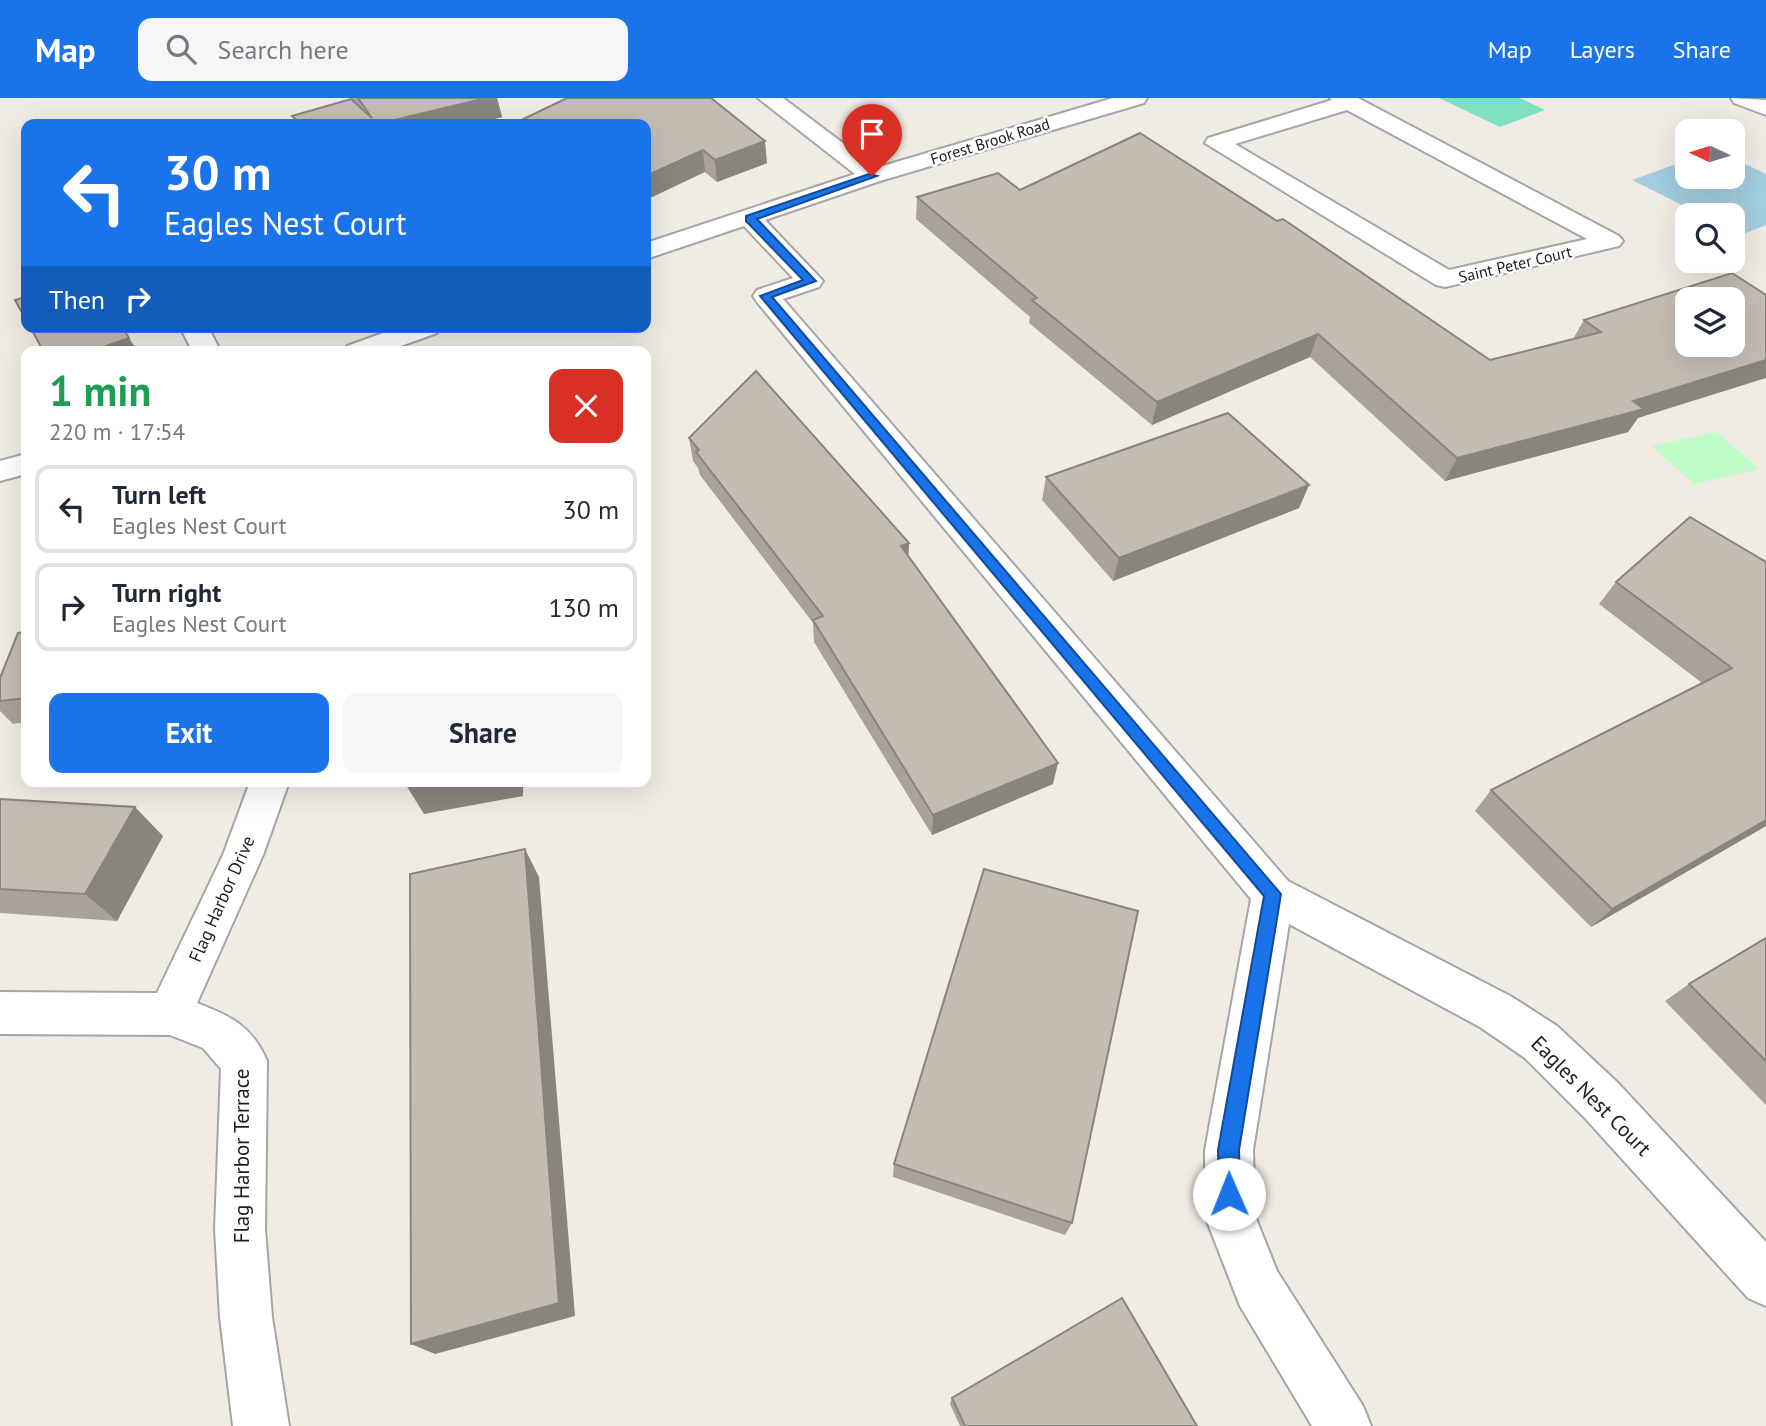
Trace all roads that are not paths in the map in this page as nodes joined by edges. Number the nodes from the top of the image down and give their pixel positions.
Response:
1 (769, 98) edge
2 (1133, 98) edge
3 (1742, 98) edge
4 (1345, 100) edge
5 (1766, 108) edge
6 (872, 176) junction
7 (750, 218) junction
8 (651, 249) edge
9 (409, 333) edge
10 (374, 346) edge
11 (21, 465) edge
12 (0, 471) edge
13 (268, 787) edge
14 (1273, 894) junction
15 (0, 1013) edge
16 (170, 1014) junction
17 (1766, 1280) edge
18 (261, 1426) edge
19 (1343, 1426) edge

1 - 6 street
2 - 6 street, Forest Brook Road
3 - 5 street
4 - 4 street, Saint Peter Court
6 - 7 street, Forest Brook Road
7 - 8 street, Forest Brook Road
7 - 14 street, Eagles Nest Court
9 - 10 street
11 - 12 street
13 - 16 street, Flag Harbor Drive
14 - 17 street, Eagles Nest Court
14 - 19 street
15 - 16 street, Flag Harbor Terrace
16 - 18 street, Flag Harbor Terrace

